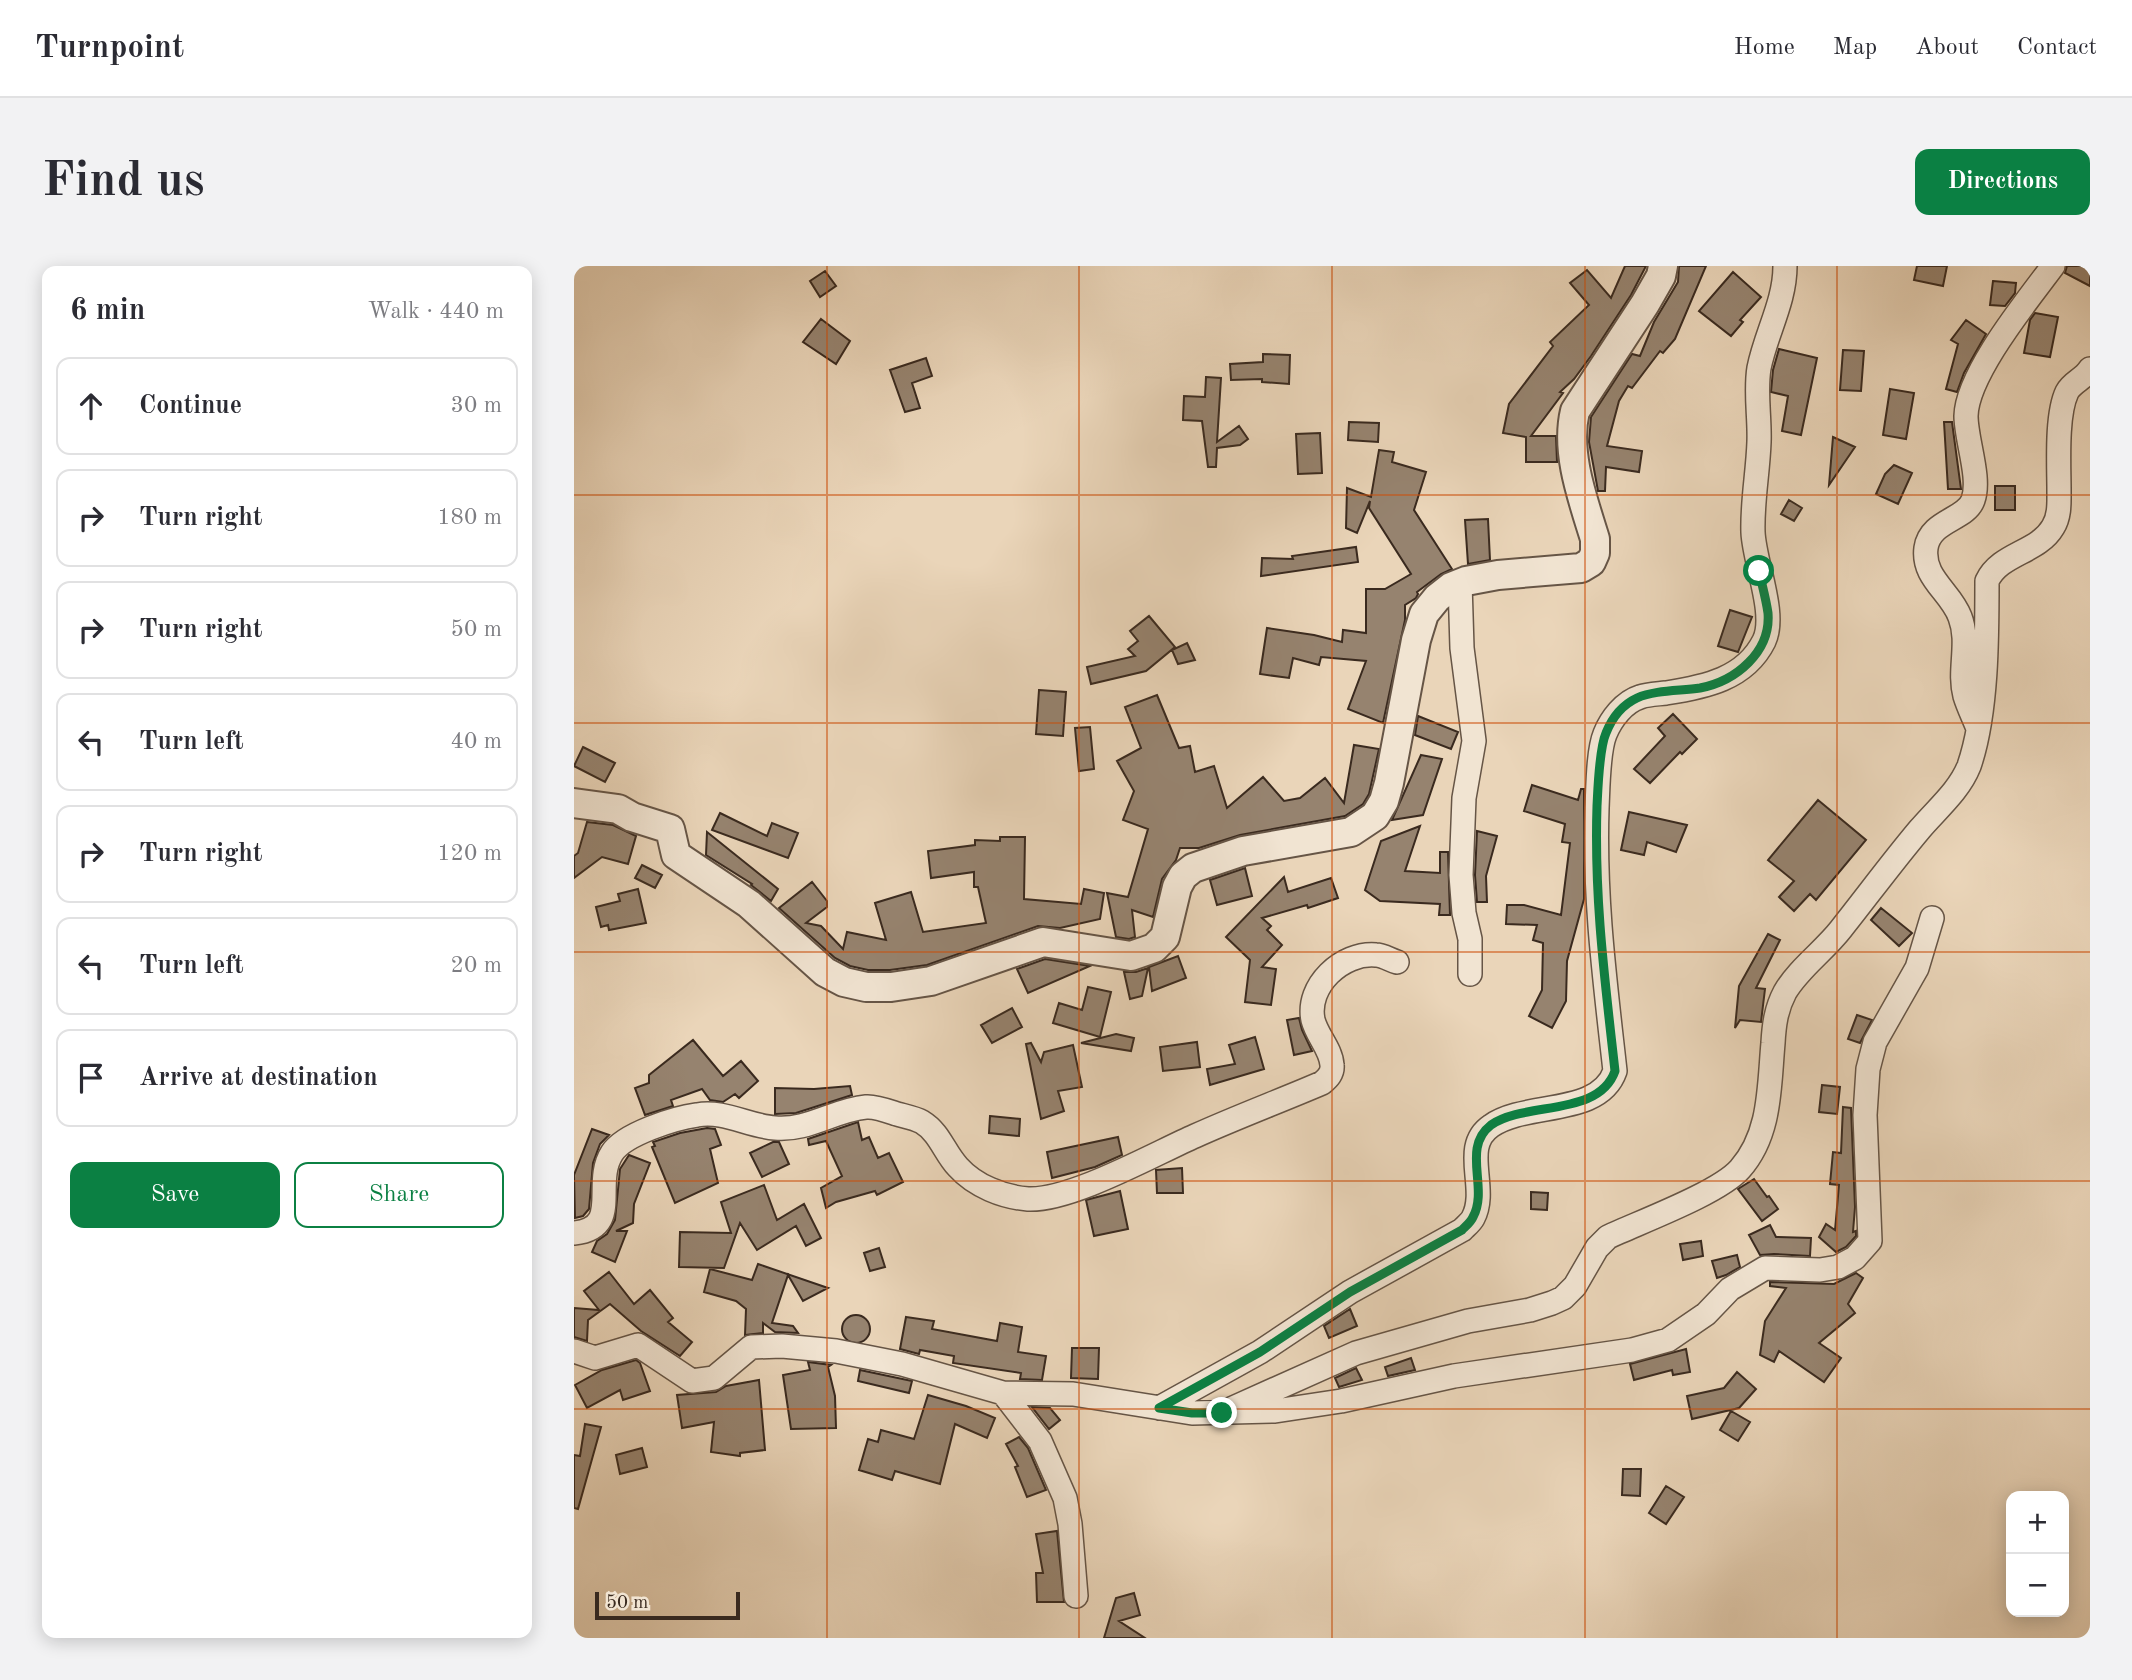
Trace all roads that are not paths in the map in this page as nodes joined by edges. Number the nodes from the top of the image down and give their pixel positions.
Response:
1 (1663, 266) edge
2 (1785, 266) edge
3 (2053, 266) edge
4 (2090, 369) edge
5 (1460, 583) junction
6 (1979, 729) junction
7 (574, 803) edge
8 (1932, 918) dead end
9 (1397, 962) dead end
10 (1470, 974) dead end
11 (574, 1233) edge
12 (574, 1351) edge
13 (1003, 1393) junction
14 (1159, 1408) junction
15 (1222, 1413) junction
16 (1076, 1596) dead end

1 - 5 street
2 - 14 street
3 - 6 street
4 - 6 street
5 - 7 street
5 - 10 street
6 - 15 street
8 - 15 street
9 - 11 street
12 - 13 street
13 - 14 street
13 - 16 street
14 - 15 street

